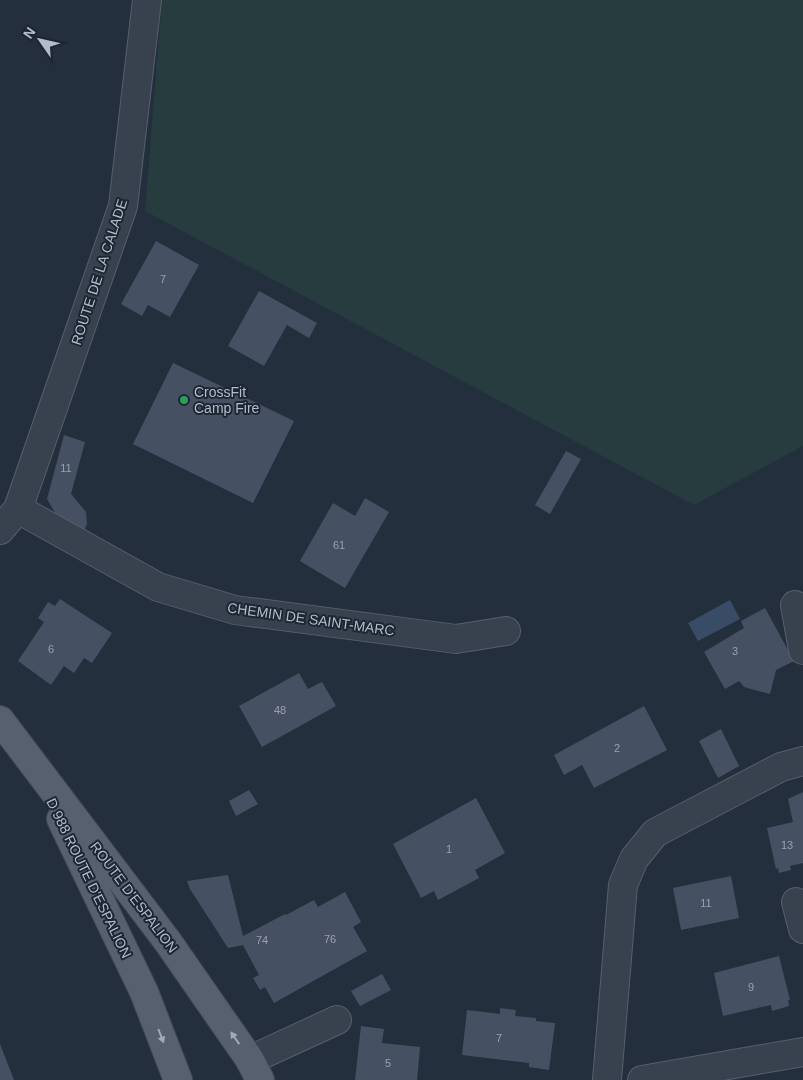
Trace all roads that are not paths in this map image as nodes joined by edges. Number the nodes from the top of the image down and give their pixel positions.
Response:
1 (147, 0) edge
2 (18, 509) junction
3 (0, 530) edge
4 (795, 606) dead end
5 (506, 630) dead end
6 (803, 650) edge
7 (0, 720) edge
8 (803, 761) edge
9 (34, 764) junction
10 (796, 902) dead end
11 (803, 929) edge
12 (337, 1020) dead end
13 (803, 1052) edge
14 (255, 1070) edge
15 (178, 1080) edge
16 (607, 1080) edge
17 (642, 1080) edge

1 - 2 street, ROUTE DE LA CALADE
2 - 3 street, ROUTE DE LA CALADE
2 - 5 street, CHEMIN DE SAINT-MARC
4 - 6 street
7 - 9 main road, ROUTE D'ESPALION
8 - 16 street
14 -> 9 main road, ROUTE D'ESPALION
9 -> 15 main road, D 988 ROUTE D'ESPALION
10 - 11 street
12 - 14 street
13 - 17 street

